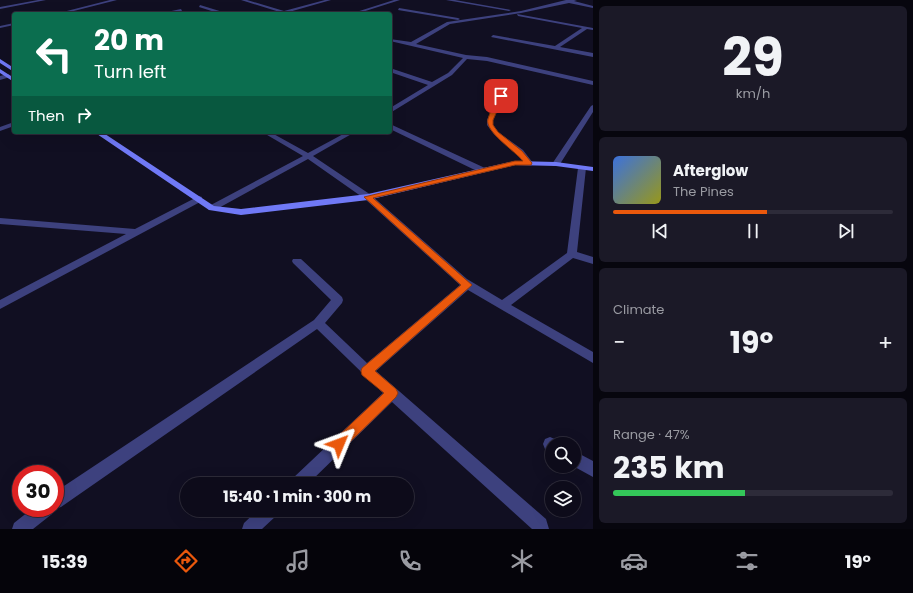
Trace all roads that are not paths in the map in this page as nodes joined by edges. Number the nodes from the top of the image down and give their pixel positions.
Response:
1 (44, 0) edge
2 (116, 0) edge
3 (154, 0) edge
4 (162, 0) edge
5 (243, 0) edge
6 (256, 0) edge
7 (328, 0) edge
8 (398, 0) edge
9 (448, 0) edge
10 (561, 0) edge
11 (575, 0) edge
12 (567, 1) junction
13 (250, 2) junction
14 (200, 6) dead end
15 (593, 7) edge
16 (0, 8) edge
17 (399, 9) dead end
18 (181, 10) dead end
19 (65, 12) edge
20 (172, 12) edge
21 (219, 12) edge
22 (285, 12) joint
23 (359, 12) edge
24 (521, 12) junction
25 (513, 14) junction
26 (462, 20) junction
27 (593, 23) edge
28 (12, 24) edge
29 (0, 27) edge
30 (586, 28) junction
31 (593, 30) edge
32 (493, 36) dead end
33 (392, 40) edge
34 (412, 44) junction
35 (556, 48) junction
36 (593, 55) edge
37 (466, 57) junction
38 (0, 61) edge
39 (12, 69) edge
40 (0, 71) edge
41 (392, 71) edge
42 (8, 76) junction
43 (0, 78) edge
44 (12, 79) edge
45 (593, 83) edge
46 (434, 85) junction
47 (501, 96) dead end
48 (593, 107) edge
49 (392, 111) edge
50 (12, 125) edge
51 (392, 127) edge
52 (0, 129) edge
53 (100, 134) edge
54 (270, 134) edge
55 (348, 134) edge
56 (307, 155) junction
57 (528, 163) junction
58 (556, 164) junction
59 (582, 168) junction
60 (593, 169) edge
61 (482, 170) junction
62 (368, 197) junction
63 (199, 200) junction
64 (212, 208) junction
65 (0, 221) edge
66 (136, 232) junction
67 (572, 254) junction
68 (297, 261) dead end
69 (593, 261) edge
70 (461, 280) junction
71 (0, 305) edge
72 (503, 305) junction
73 (318, 322) junction
74 (593, 358) edge
75 (366, 371) junction
76 (392, 393) junction
77 (581, 462) edge
78 (593, 470) edge
79 (304, 477) edge
80 (64, 495) edge
81 (35, 517) edge
82 (263, 517) edge
83 (20, 529) edge
84 (250, 529) edge
85 (541, 529) edge

1 - 16 street
2 - 19 street
3 - 4 street
5 - 13 street
6 - 13 street
7 - 22 street
8 - 23 street
9 - 24 street
10 - 12 street
11 - 12 street
12 - 15 street
12 - 24 street
13 - 22 street
14 - 21 street
17 - 26 street
18 - 20 street
24 - 25 street
25 - 26 street
25 - 30 street
26 - 34 street
27 - 30 street
28 - 29 street
30 - 31 street
30 - 35 street
32 - 35 street
33 - 34 street
34 - 37 street
35 - 36 street
37 - 45 street
37 - 46 street
38 - 39 main road
40 - 42 main road
41 - 46 street
42 - 43 street
42 - 44 main road
46 - 49 street
47 - 57 street
48 - 58 street
50 - 52 street
51 - 61 street
53 - 63 main road
54 - 56 street
55 - 56 street
56 - 62 street
56 - 64 street
57 - 58 main road
57 - 61 main road
58 - 59 main road
59 - 60 main road
59 - 67 street
61 - 62 main road
62 - 64 main road
62 - 70 street
63 - 64 main road
63 - 66 street
65 - 66 street
66 - 71 street
67 - 69 street
67 - 72 street
68 - 73 street
70 - 72 street
70 - 75 street
72 - 74 street
73 - 75 street
73 - 80 street
75 - 76 street
76 - 79 street
76 - 85 street
77 - 78 street
81 - 83 street
82 - 84 street

